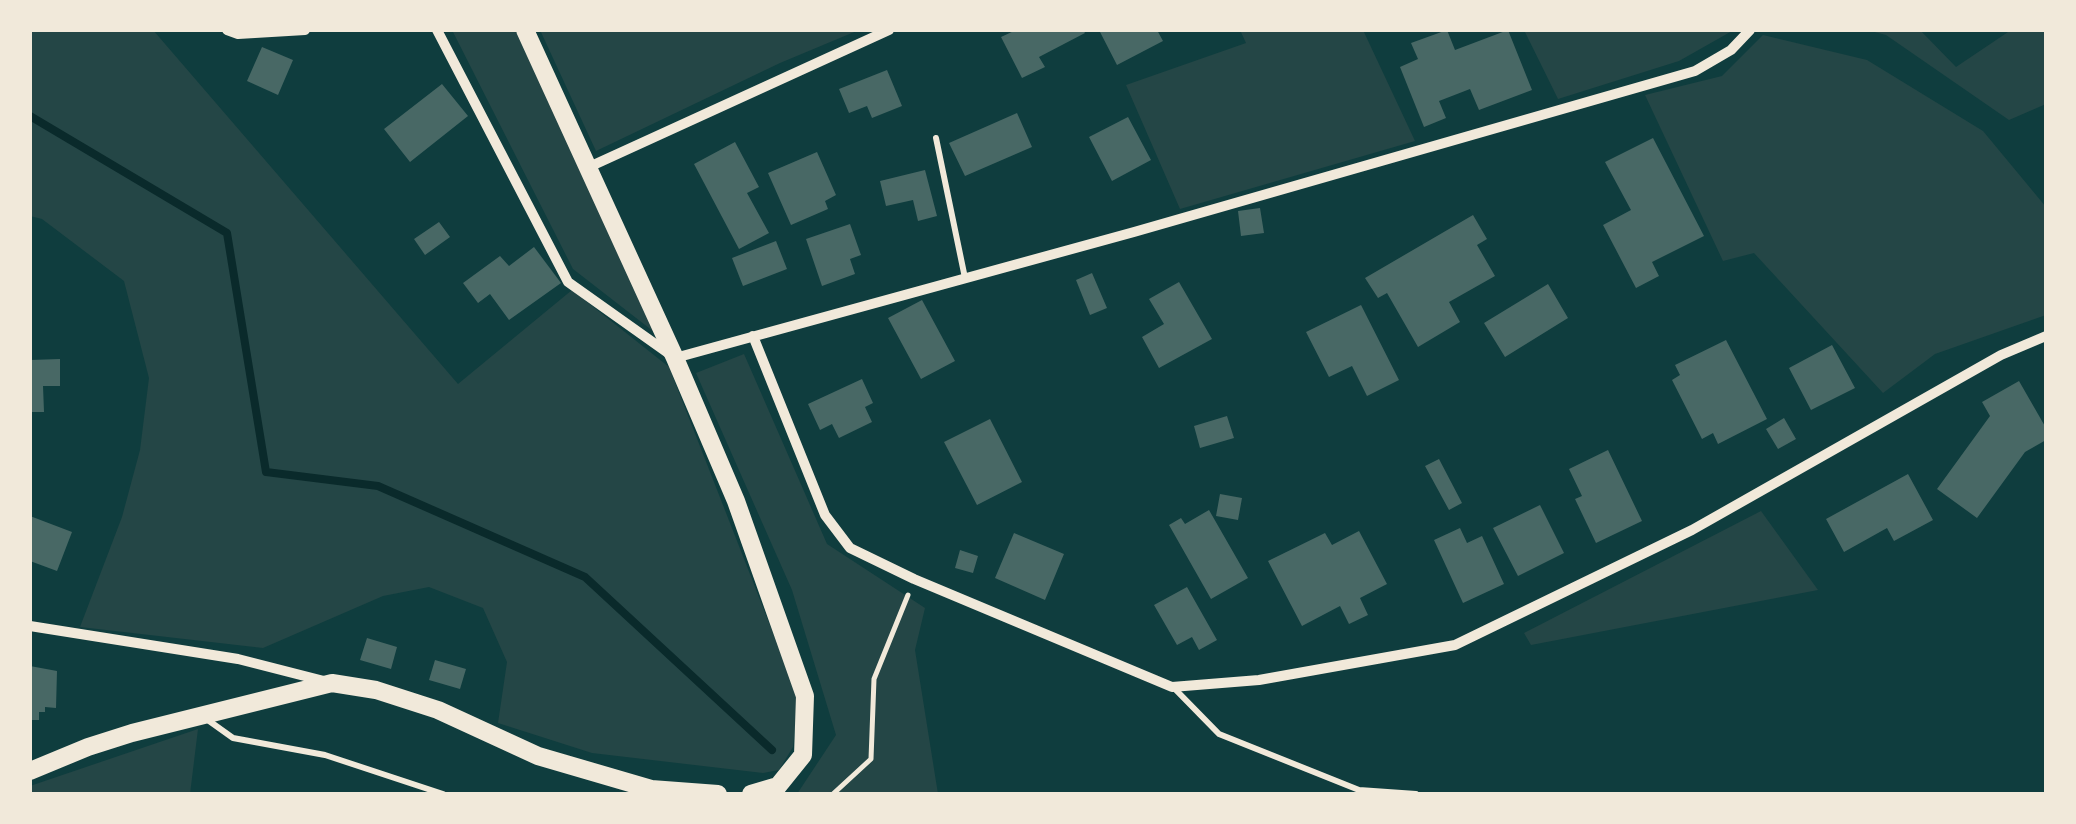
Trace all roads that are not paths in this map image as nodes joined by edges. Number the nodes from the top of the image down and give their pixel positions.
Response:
1 (228, 30) edge
2 (305, 30) edge
3 (438, 30) edge
4 (525, 30) edge
5 (888, 30) edge
6 (1750, 30) edge
7 (936, 138) dead end
8 (589, 167) junction
9 (964, 278) junction
10 (752, 336) junction
11 (2046, 336) edge
12 (675, 358) junction
13 (30, 626) edge
14 (332, 683) junction
15 (1172, 686) junction
16 (200, 714) junction
17 (30, 771) edge
18 (396, 780) junction
19 (400, 794) edge
20 (444, 794) edge
21 (718, 794) edge
22 (751, 794) edge
23 (1416, 794) edge

1 - 2 street
3 - 12 street
4 - 8 street
5 - 8 street
6 - 9 street
7 - 9 lane
8 - 12 street
9 - 10 street
10 - 12 street
10 - 15 street
11 - 15 street
12 - 22 street
13 - 14 street
14 - 16 street
14 - 21 street
15 - 23 lane
16 - 17 street
16 - 18 lane
18 - 19 lane
18 - 20 lane

